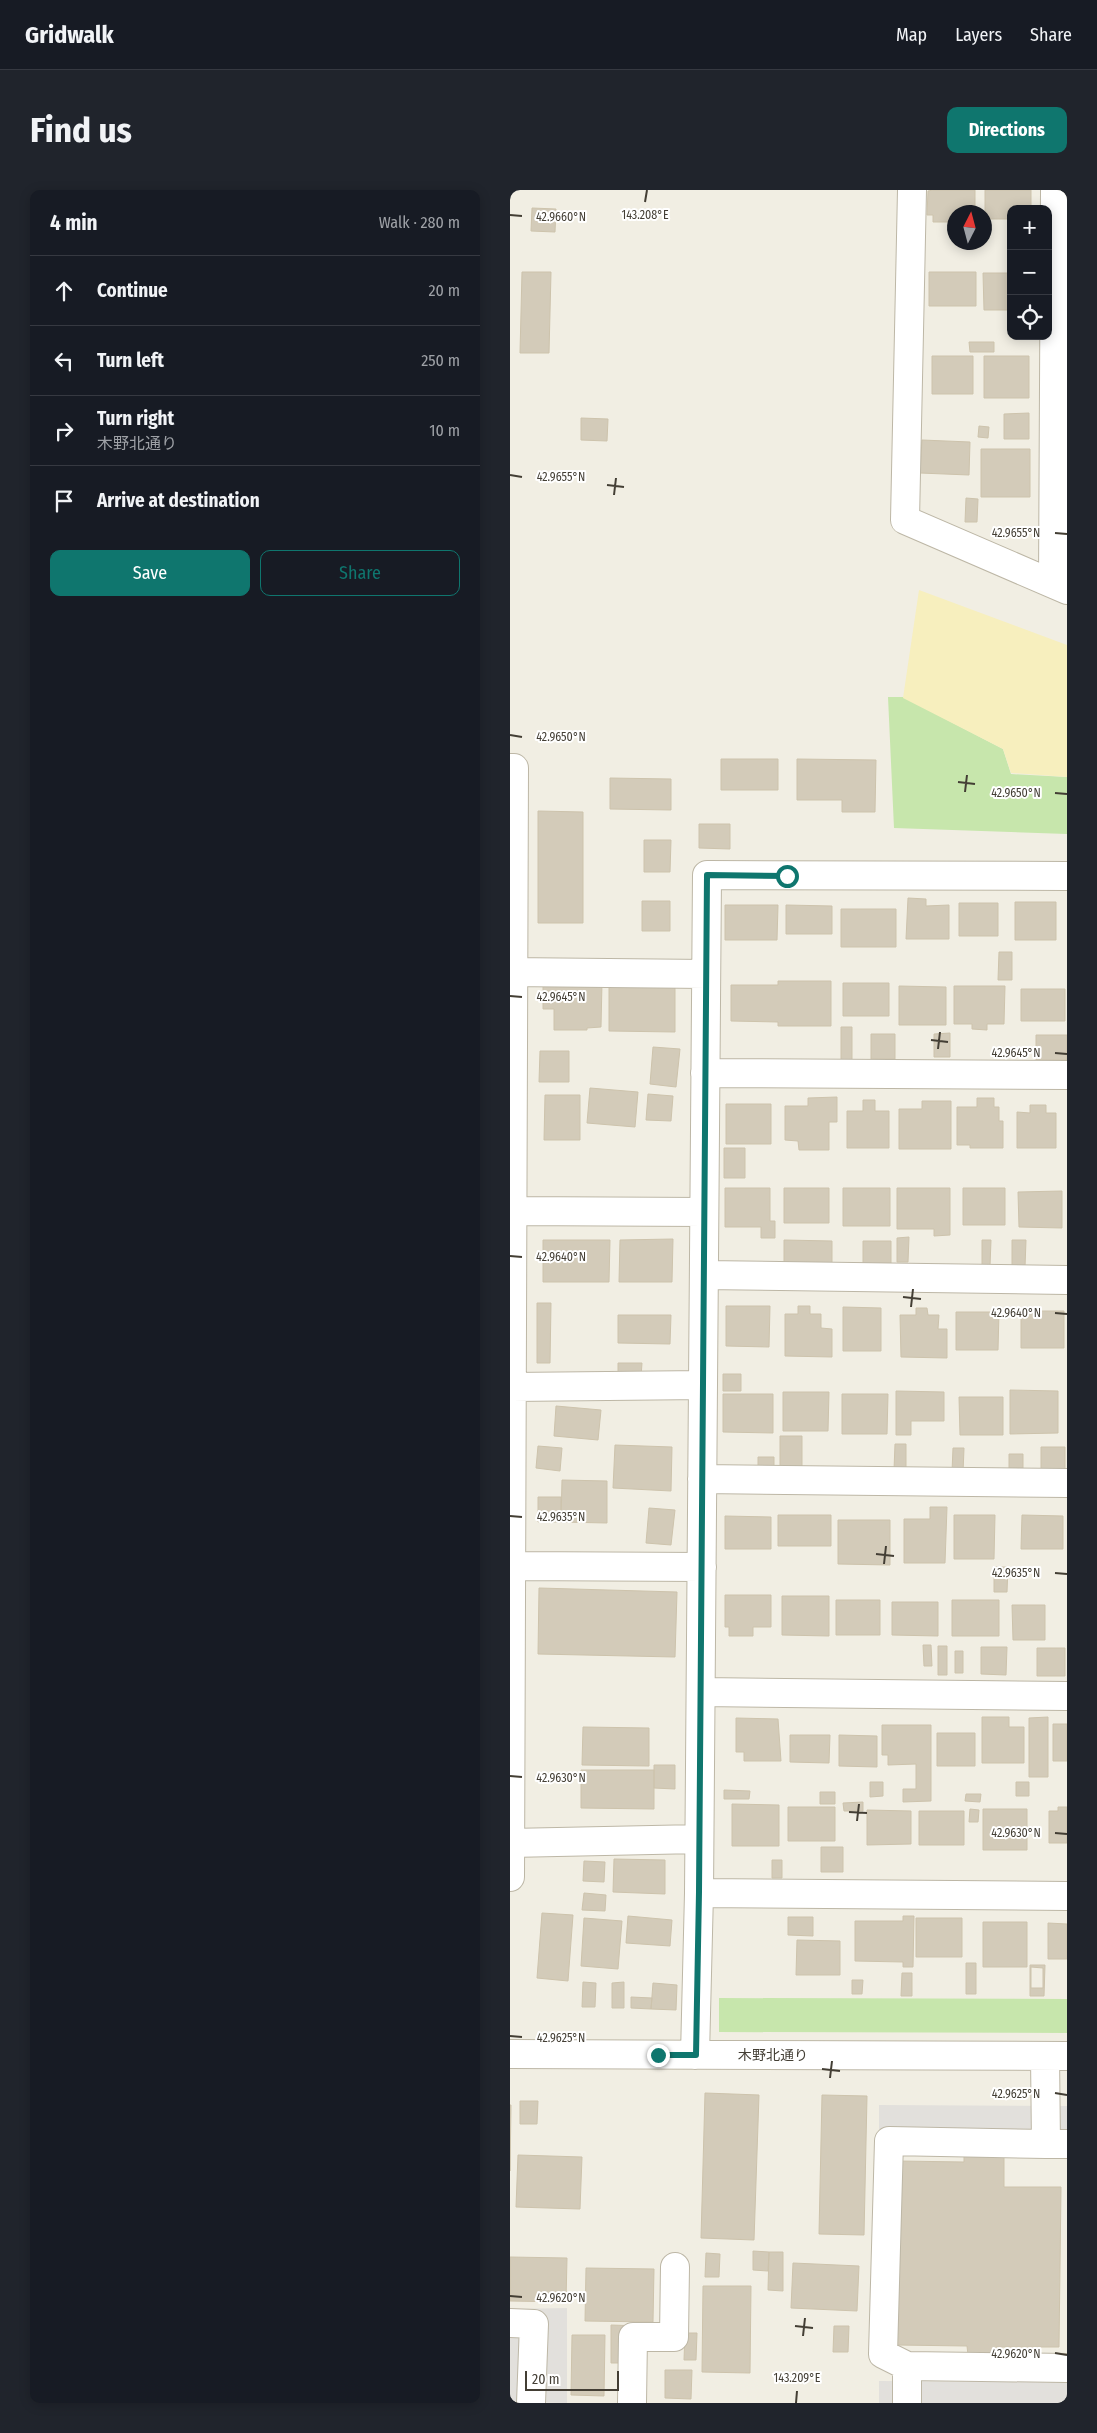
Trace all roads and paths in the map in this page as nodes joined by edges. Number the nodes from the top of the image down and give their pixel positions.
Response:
1 (912, 190) edge
2 (1055, 190) edge
3 (1060, 587) edge
4 (510, 768) edge
5 (1067, 876) edge
6 (512, 972) edge
7 (706, 974) junction
8 (705, 1073) junction
9 (1067, 1075) edge
10 (511, 1211) edge
11 (704, 1212) junction
12 (704, 1276) junction
13 (1067, 1280) edge
14 (703, 1385) junction
15 (512, 1388) junction
16 (702, 1479) junction
17 (1067, 1483) edge
18 (512, 1566) junction
19 (702, 1567) junction
20 (701, 1692) junction
21 (1067, 1696) edge
22 (699, 1839) junction
23 (510, 1842) edge
24 (510, 1877) edge
25 (699, 1892) junction
26 (1067, 1896) edge
27 (510, 2054) edge
28 (696, 2055) junction
29 (1056, 2056) edge
30 (1056, 2144) edge
31 (675, 2267) dead end
32 (510, 2323) edge
33 (907, 2366) junction
34 (1067, 2368) edge
35 (531, 2403) edge
36 (632, 2403) edge
37 (907, 2403) edge

1 - 3 street
2 - 3 street
4 - 6 street
5 - 7 street
6 - 7 street
6 - 10 street
7 - 8 street
8 - 9 street
8 - 11 street
10 - 11 street
10 - 15 street
11 - 12 street
12 - 13 street
12 - 14 street
14 - 15 street
14 - 16 street
15 - 18 street
16 - 17 street
16 - 19 street
18 - 19 street
18 - 23 street
19 - 20 street
20 - 21 street
20 - 22 street
22 - 23 street
22 - 25 street
23 - 24 street
25 - 26 street
25 - 28 street
27 - 28 street, 木野北通り
28 - 29 street, 木野北通り
29 - 30 street
30 - 33 street
31 - 36 street
32 - 35 street
33 - 34 street
33 - 37 street

